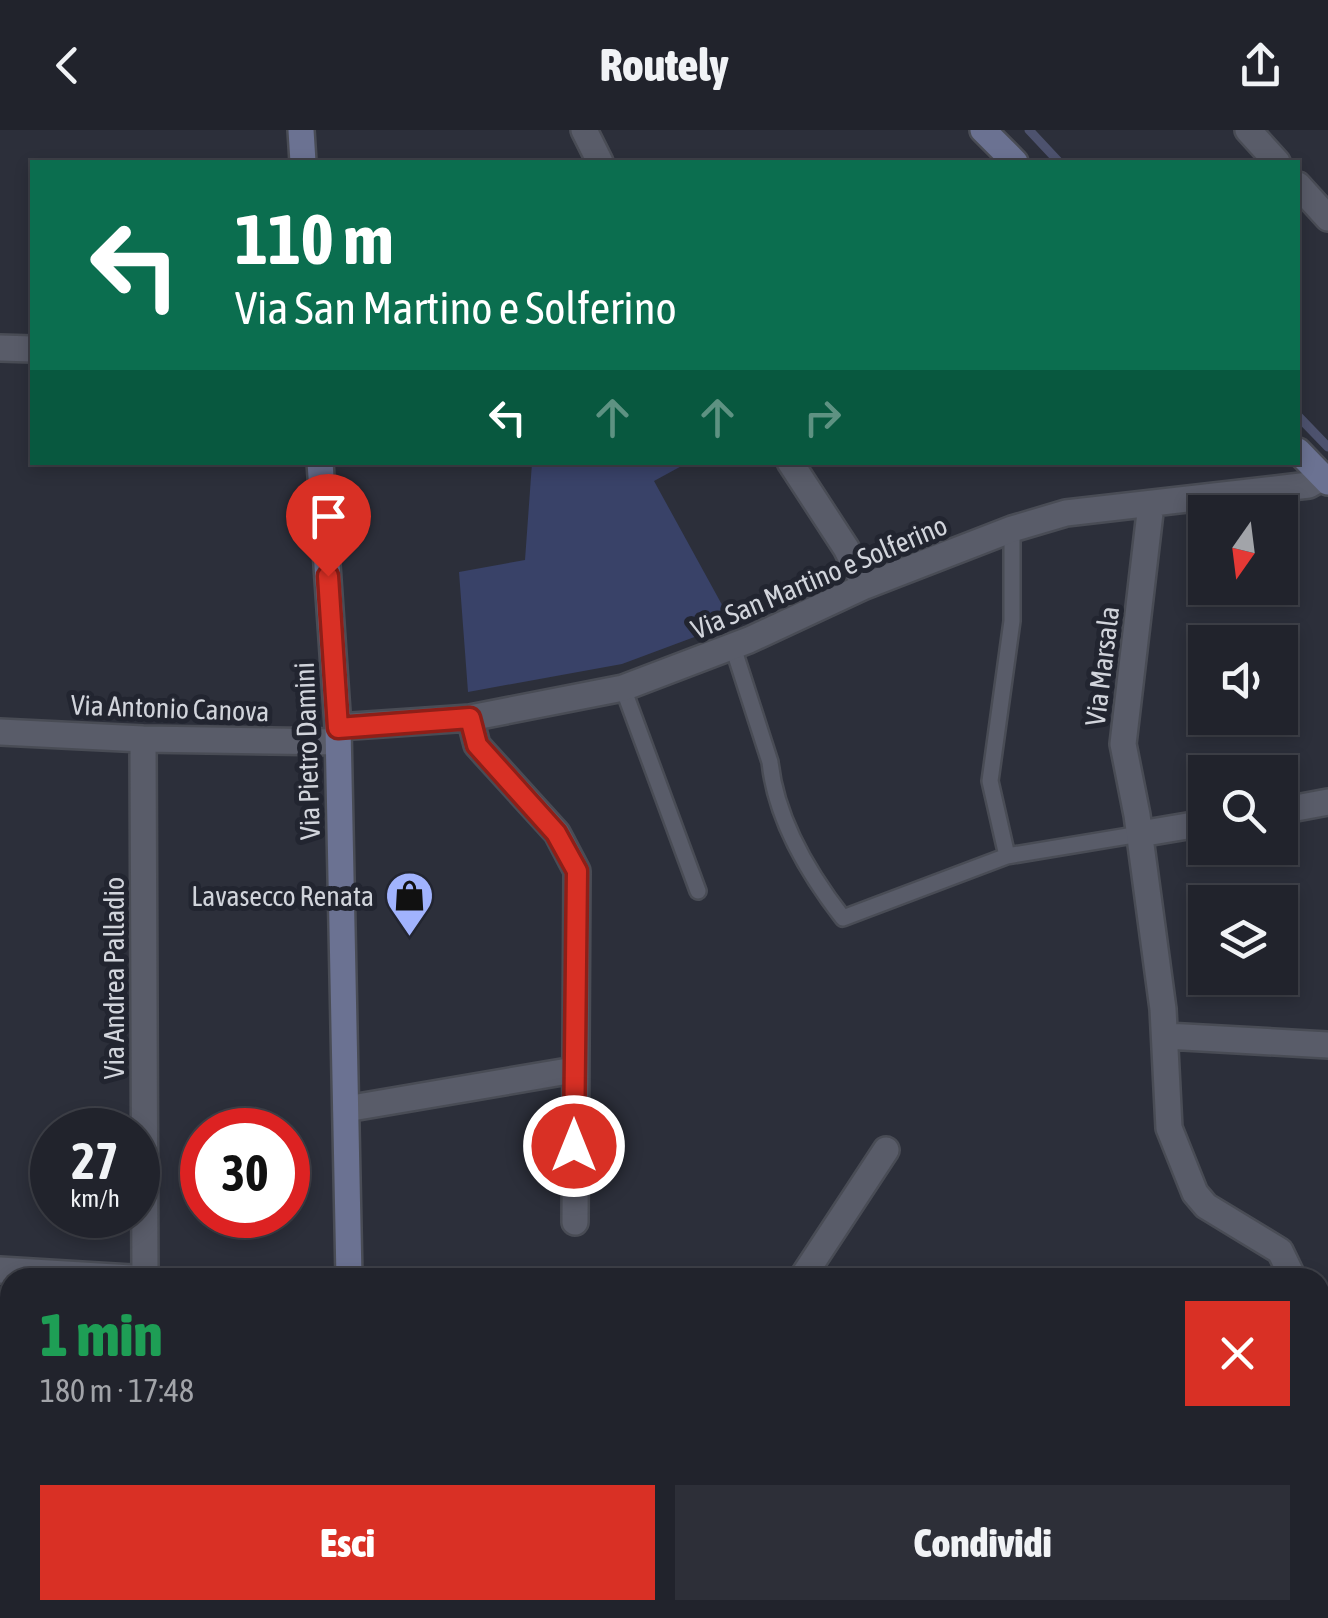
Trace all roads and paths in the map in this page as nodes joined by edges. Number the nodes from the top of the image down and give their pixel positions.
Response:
1 (301, 130) edge
2 (584, 130) edge
3 (983, 130) edge
4 (1248, 130) edge
5 (303, 160) edge
6 (599, 160) edge
7 (1013, 160) edge
8 (1276, 160) edge
9 (1300, 187) edge
10 (1328, 218) edge
11 (0, 348) edge
12 (30, 349) edge
13 (1300, 453) edge
14 (320, 465) edge
15 (792, 465) edge
16 (1325, 479) edge
17 (1151, 504) junction
18 (1012, 529) junction
19 (865, 586) junction
20 (733, 647) junction
21 (623, 688) junction
22 (470, 718) junction
23 (0, 732) edge
24 (338, 734) junction
25 (143, 738) junction
26 (1328, 802) edge
27 (1298, 807) edge
28 (1188, 826) edge
29 (1140, 834) junction
30 (1007, 856) junction
31 (698, 891) dead end
32 (1166, 1036) junction
33 (1328, 1045) edge
34 (574, 1070) junction
35 (346, 1109) junction
36 (886, 1150) dead end
37 (575, 1222) dead end
38 (146, 1268) edge
39 (348, 1268) edge
40 (809, 1268) edge
41 (1288, 1268) edge

1 - 5 street
2 - 6 street
3 - 7 street
4 - 8 street
9 - 10 street
11 - 12 street
13 - 16 street
14 - 24 street, Via Pietro Damini
15 - 19 street
16 - 17 street, Via San Martino e Solferino
17 - 18 street, Via San Martino e Solferino
17 - 29 street, Via Marsala
18 - 19 street, Via San Martino e Solferino
18 - 30 lane
19 - 20 street, Via San Martino e Solferino
20 - 21 street, Via San Martino e Solferino
20 - 30 lane
21 - 22 street, Via San Martino e Solferino
21 - 31 lane
22 - 24 street, Via San Martino e Solferino
22 - 34 street
23 - 25 street, Via Antonio Canova
24 - 25 street, Via Antonio Canova
24 - 35 street, Via Pietro Damini
25 - 38 street, Via Andrea Palladio
26 - 27 street
28 - 29 street
29 - 30 lane
29 - 32 street, Via Marsala
32 - 33 street
32 - 41 street, Via Marsala
34 - 35 street
34 - 37 street
35 - 39 street, Via Pietro Damini
36 - 40 street

